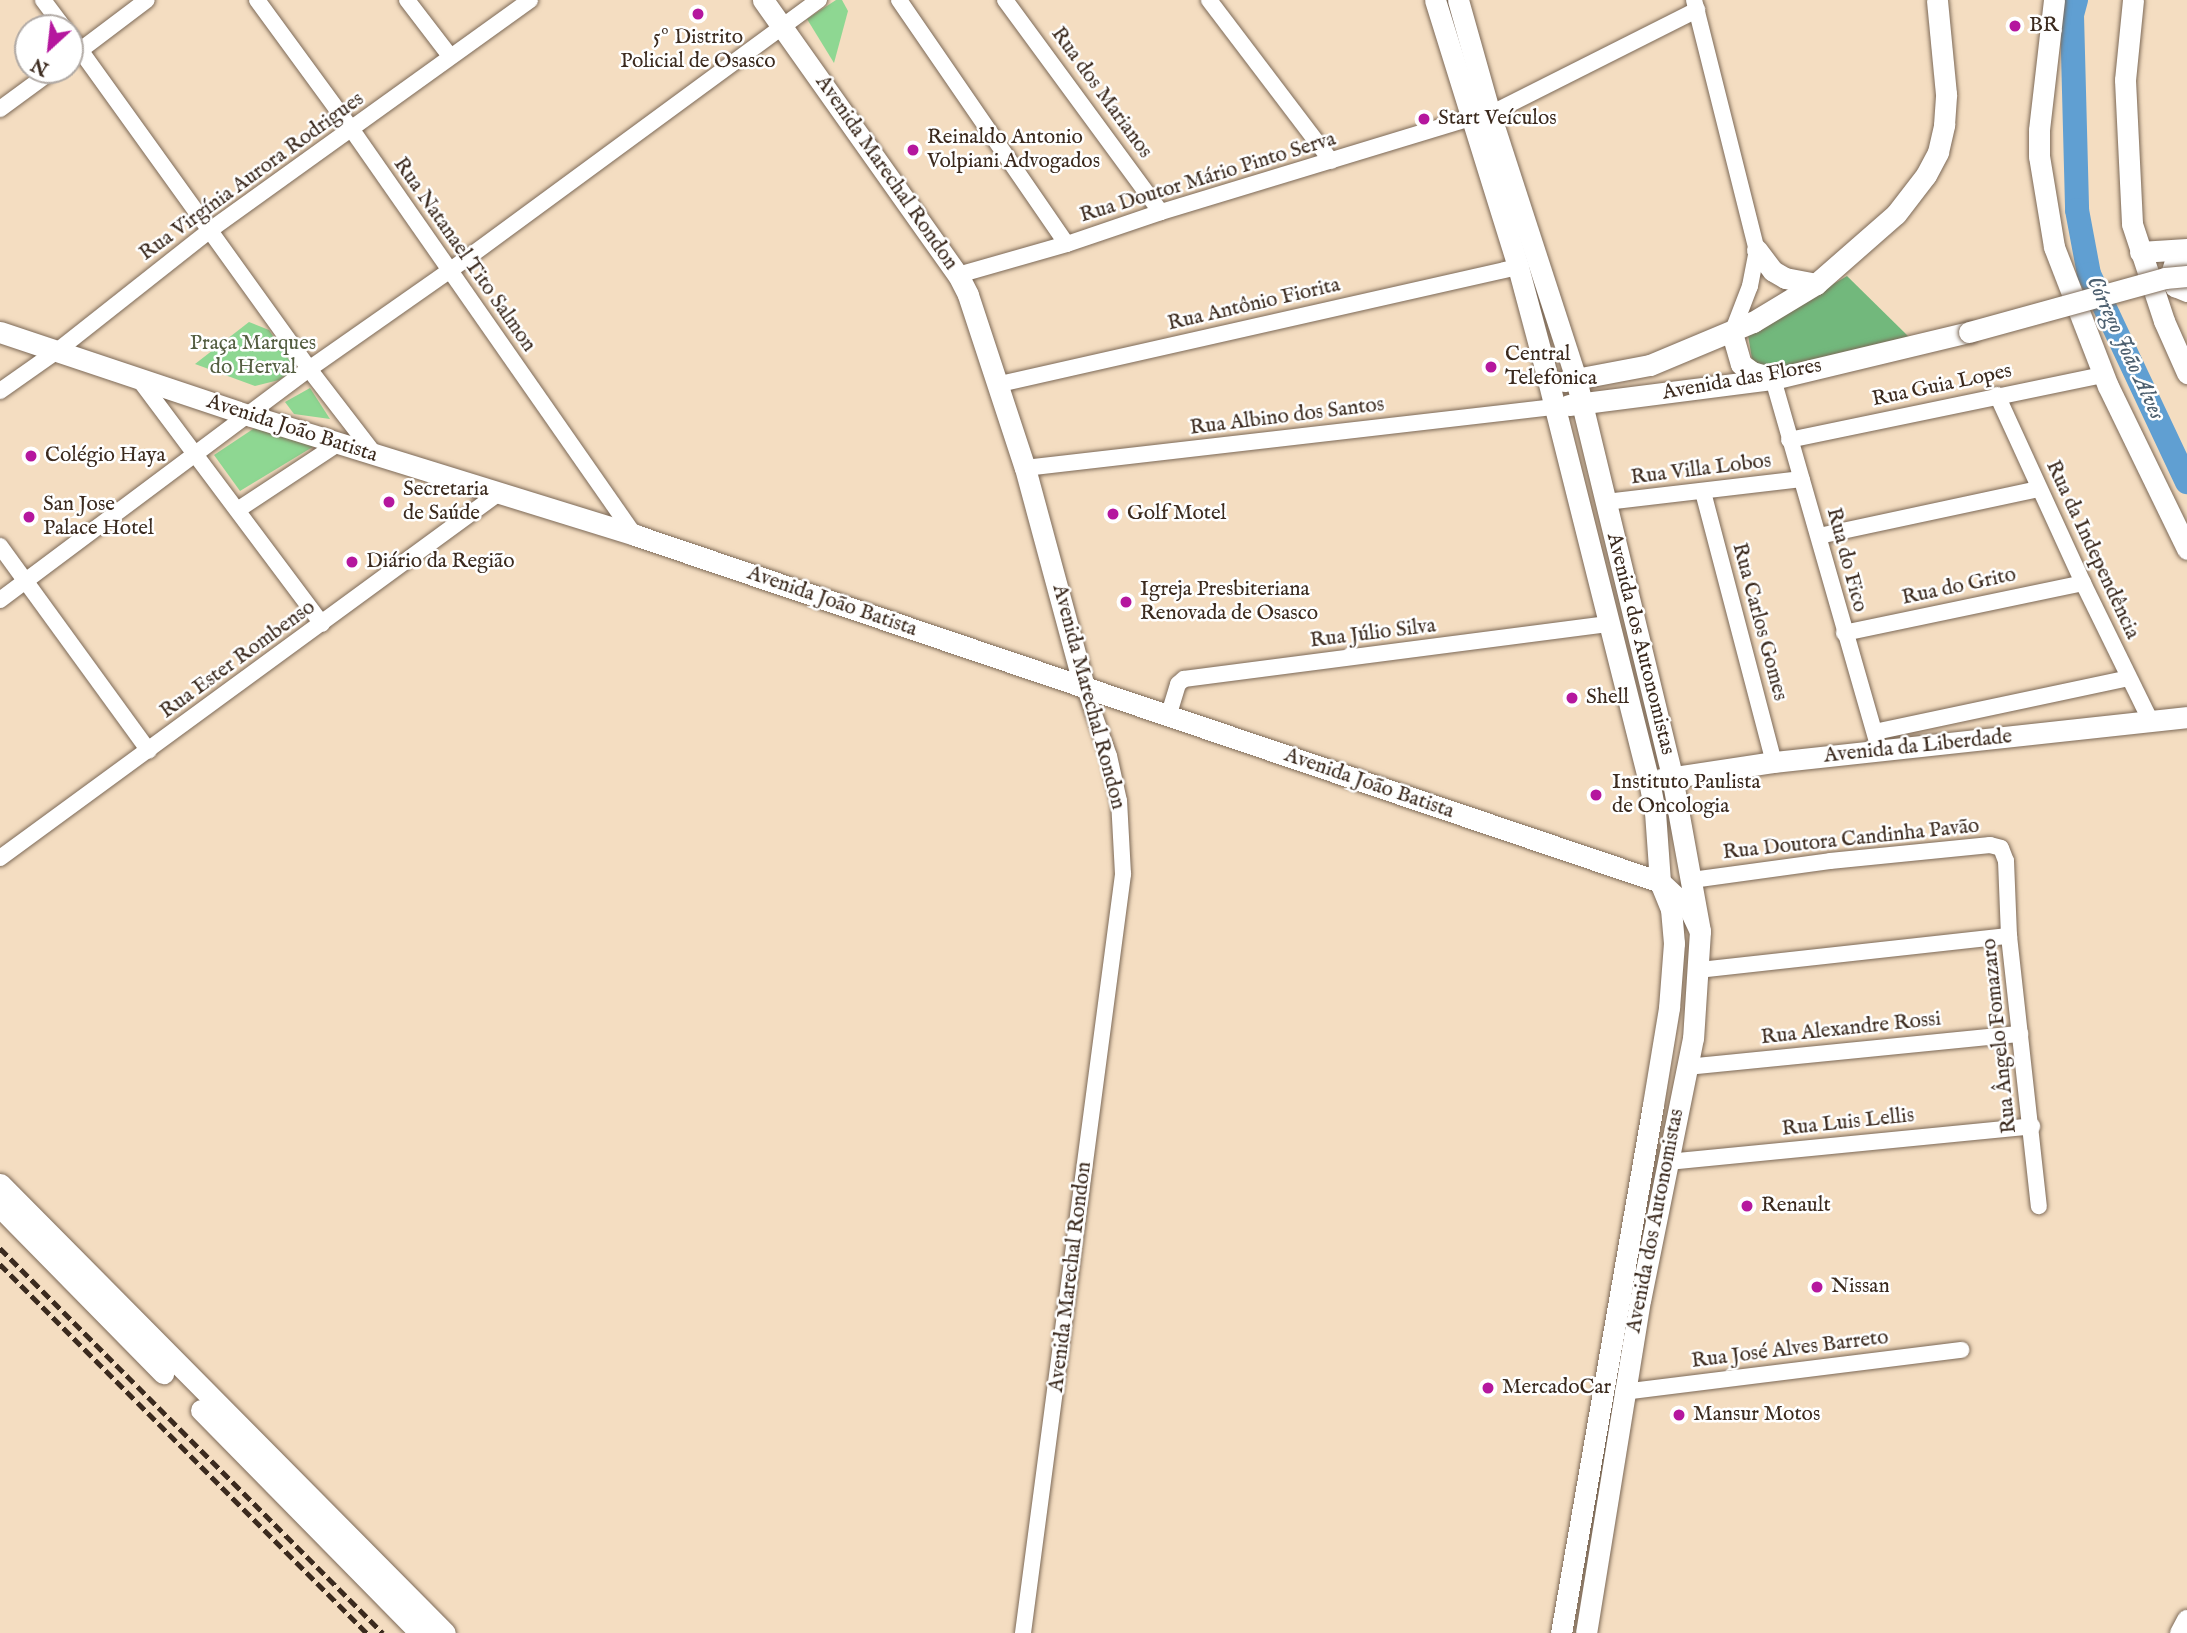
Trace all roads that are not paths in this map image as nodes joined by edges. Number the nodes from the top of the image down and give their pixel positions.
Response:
1 (147, 0) edge
2 (257, 0) edge
3 (407, 0) edge
4 (530, 0) edge
5 (763, 0) edge
6 (819, 0) edge
7 (899, 0) edge
8 (1005, 0) edge
9 (1209, 0) edge
10 (1436, 0) edge
11 (1458, 0) edge
12 (1937, 0) edge
13 (1948, 0) edge
14 (2054, 0) edge
15 (2133, 0) edge
16 (1696, 5) edge
17 (782, 26) junction
18 (84, 47) edge
19 (1943, 49) junction
20 (450, 57) junction
21 (84, 66) edge
22 (34, 84) edge
23 (0, 109) edge
24 (1480, 116) junction
25 (352, 130) junction
26 (1331, 161) junction
27 (1161, 212) junction
28 (210, 230) junction
29 (1068, 244) junction
30 (2187, 248) edge
31 (1757, 250) junction
32 (2140, 252) junction
33 (2187, 255) edge
34 (1518, 267) junction
35 (448, 271) junction
36 (958, 275) junction
37 (2187, 276) edge
38 (1816, 284) junction
39 (2187, 293) edge
40 (2164, 321) junction
41 (0, 332) edge
42 (1731, 333) junction
43 (57, 351) junction
44 (309, 369) junction
45 (2187, 373) edge
46 (2104, 375) junction
47 (138, 378) junction
48 (1576, 379) junction
49 (1773, 379) junction
50 (1549, 383) junction
51 (1000, 384) junction
52 (0, 391) edge
53 (1997, 395) junction
54 (1617, 399) junction
55 (1581, 403) junction
56 (1554, 407) junction
57 (248, 415) junction
58 (1789, 440) junction
59 (339, 443) junction
60 (197, 455) junction
61 (376, 456) junction
62 (1025, 468) junction
63 (1802, 479) junction
64 (2039, 489) junction
65 (500, 492) junction
66 (1703, 492) junction
67 (1606, 502) junction
68 (239, 509) junction
69 (635, 535) junction
70 (1819, 536) junction
71 (0, 545) edge
72 (2187, 550) edge
73 (25, 582) junction
74 (2082, 583) junction
75 (0, 600) edge
76 (322, 624) junction
77 (1609, 624) junction
78 (1844, 633) junction
79 (2129, 678) junction
80 (1084, 686) junction
81 (1168, 717) junction
82 (2187, 717) edge
83 (2151, 722) junction
84 (1878, 742) junction
85 (149, 751) junction
86 (1774, 762) junction
87 (1672, 777) junction
88 (1649, 781) junction
89 (0, 858) edge
90 (2006, 861) joint
91 (1692, 880) junction
92 (1660, 882) junction
93 (1700, 931) junction
94 (2010, 936) junction
95 (1699, 970) junction
96 (2020, 1034) junction
97 (1687, 1067) junction
98 (2032, 1126) junction
99 (1668, 1162) junction
100 (0, 1185) edge
101 (2039, 1206) dead end
102 (0, 1207) edge
103 (1961, 1350) dead end
104 (1623, 1392) junction
105 (2187, 1620) edge
106 (421, 1633) edge
107 (445, 1633) edge
108 (1023, 1633) edge
109 (1561, 1633) edge
110 (1586, 1633) edge
111 (2180, 1633) edge

1 - 18 street
2 - 25 street, Rua Natanael Tito Salmon
3 - 20 street
4 - 20 street, Rua Virgínia Aurora Rodrigues
5 - 17 main road, Avenida Marechal Rondon
6 - 17 street
7 - 29 street
8 - 27 street, Rua dos Marianos
9 - 26 street
10 - 24 main road, Avenida dos Autonomistas
11 - 24 main road, Avenida dos Autonomistas
12 - 19 main road
13 - 19 main road
14 - 46 main road
15 - 32 main road
16 - 24 street, Rua Doutor Mário Pinto Serva
16 - 31 street
17 - 35 street
17 - 36 main road, Avenida Marechal Rondon
19 - 38 main road
20 - 25 street, Rua Virgínia Aurora Rodrigues
21 - 28 street
22 - 23 street
24 - 26 street, Rua Doutor Mário Pinto Serva
24 - 34 main road, Avenida dos Autonomistas
24 - 48 main road, Avenida dos Autonomistas
25 - 28 street, Rua Virgínia Aurora Rodrigues
25 - 35 street, Rua Natanael Tito Salmon
26 - 27 street, Rua Doutor Mário Pinto Serva
27 - 29 street, Rua Doutor Mário Pinto Serva
28 - 43 street, Rua Virgínia Aurora Rodrigues
28 - 44 street
29 - 36 street, Rua Doutor Mário Pinto Serva
30 - 32 main road
31 - 38 main road
31 - 42 street
32 - 40 main road
33 - 39 main road
34 - 50 main road, Avenida dos Autonomistas
34 - 51 street, Rua Antônio Fiorita
35 - 44 street
35 - 69 street, Rua Natanael Tito Salmon
36 - 51 main road, Avenida Marechal Rondon
37 - 49 main road, Avenida das Flores, bridge
38 - 42 main road
39 - 40 main road
40 - 45 main road
41 - 43 main road, Avenida João Batista
42 - 48 main road
42 - 49 main road
42 - 54 main road
43 - 47 main road, Avenida João Batista
43 - 52 street, Rua Virgínia Aurora Rodrigues
44 - 57 street
44 - 61 street
46 - 53 street, Rua Guia Lopes
46 - 72 main road
47 - 57 main road, Avenida João Batista
47 - 60 street
48 - 50 main road
48 - 55 main road, Avenida dos Autonomistas
49 - 54 main road, Avenida das Flores
49 - 58 street, Rua do Fico
50 - 56 main road, Avenida dos Autonomistas
51 - 62 main road, Avenida Marechal Rondon
53 - 58 street, Rua Guia Lopes
53 - 64 street, Rua da Independência
54 - 55 main road, Avenida das Flores
55 - 56 main road, Avenida das Flores
55 - 67 main road, Avenida dos Autonomistas
56 - 62 street, Rua Albino dos Santos
56 - 77 main road, Avenida dos Autonomistas
57 - 59 main road, Avenida João Batista
57 - 60 street
58 - 63 street, Rua do Fico
59 - 61 main road, Avenida João Batista
59 - 68 street
60 - 68 street
60 - 73 street
61 - 65 main road, Avenida João Batista
62 - 80 main road, Avenida Marechal Rondon
63 - 66 street, Rua Villa Lobos
63 - 70 street, Rua do Fico
64 - 70 street
64 - 74 street, Rua da Independência
65 - 69 main road, Avenida João Batista
65 - 76 street, Rua Ester Rombenso
66 - 67 street, Rua Villa Lobos
66 - 86 street, Rua Carlos Gomes
67 - 87 main road, Avenida dos Autonomistas
68 - 76 street
69 - 80 main road, Avenida João Batista
70 - 78 street, Rua do Fico
71 - 73 street
73 - 75 street
73 - 85 street
74 - 78 street, Rua do Grito
74 - 79 street, Rua da Independência
76 - 85 street, Rua Ester Rombenso
77 - 81 street, Rua Júlio Silva
77 - 88 main road, Avenida dos Autonomistas
78 - 84 street, Rua do Fico
79 - 83 street, Rua da Independência
79 - 84 street
80 - 81 main road, Avenida João Batista
80 - 108 street, Avenida Marechal Rondon
81 - 92 main road, Avenida João Batista
82 - 83 main road, Avenida da Liberdade
83 - 84 main road, Avenida da Liberdade
84 - 86 main road, Avenida da Liberdade
85 - 89 street, Rua Ester Rombenso
86 - 87 main road, Avenida da Liberdade
87 - 88 main road, Avenida da Liberdade
87 - 91 main road, Avenida dos Autonomistas
88 - 92 main road, Avenida dos Autonomistas
90 - 91 street, Rua Doutora Candinha Pavão
90 - 94 street, Rua Ângelo Fomazaro
91 - 93 main road, Avenida dos Autonomistas
92 - 93 main road
92 - 109 main road, Avenida dos Autonomistas
93 - 95 main road, Avenida dos Autonomistas
94 - 95 street
94 - 96 street, Rua Ângelo Fomazaro
95 - 97 main road, Avenida dos Autonomistas
96 - 97 street, Rua Alexandre Rossi
96 - 98 street, Rua Ângelo Fomazaro
97 - 99 main road, Avenida dos Autonomistas
98 - 99 street, Rua Luis Lellis
98 - 101 street, Rua Ângelo Fomazaro
99 - 104 main road, Avenida dos Autonomistas
100 - 107 main road
102 - 106 main road
103 - 104 street, Rua José Alves Barreto
104 - 110 main road, Avenida dos Autonomistas
105 - 111 main road

